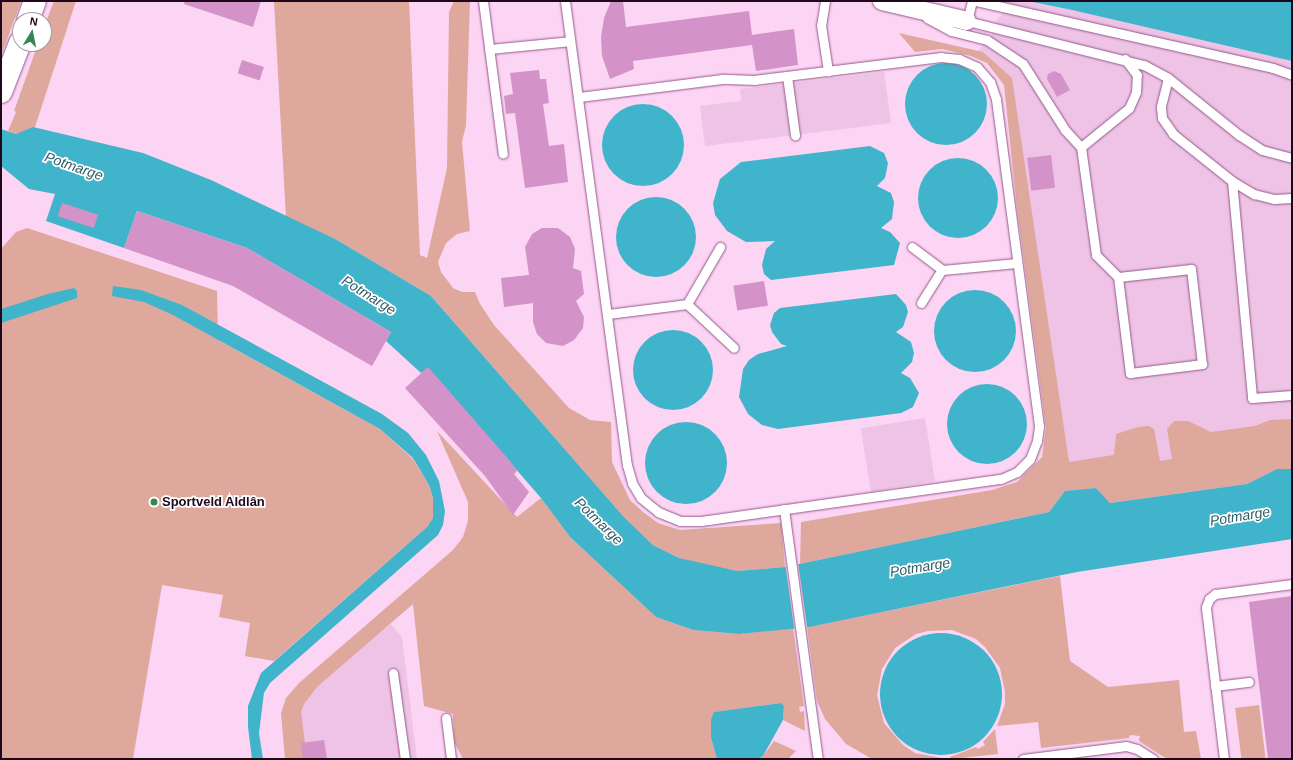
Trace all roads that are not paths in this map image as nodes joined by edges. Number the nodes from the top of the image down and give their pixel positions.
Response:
1 (35, 1) edge
2 (483, 1) edge
3 (565, 1) edge
4 (825, 1) edge
5 (882, 1) edge
6 (972, 1) edge
7 (976, 1) edge
8 (903, 6) junction
9 (31, 12) edge
10 (967, 21) junction
11 (570, 41) junction
12 (489, 50) junction
13 (17, 52) edge
14 (1125, 58) junction
15 (828, 71) junction
16 (1292, 75) edge
17 (787, 76) junction
18 (1168, 78) junction
19 (1, 92) edge
20 (578, 97) junction
21 (795, 135) dead end
22 (1081, 147) junction
23 (503, 154) dead end
24 (1292, 158) edge
25 (1232, 181) junction
26 (1292, 198) edge
27 (720, 247) dead end
28 (912, 247) dead end
29 (1017, 262) junction
30 (942, 270) junction
31 (1118, 277) junction
32 (922, 303) dead end
33 (687, 304) junction
34 (608, 314) junction
35 (734, 348) dead end
36 (1292, 395) edge
37 (784, 510) junction
38 (1292, 584) edge
39 (393, 673) dead end
40 (1250, 682) dead end
41 (1215, 686) junction
42 (446, 718) dead end
43 (404, 759) edge
44 (451, 759) edge
45 (818, 759) edge
46 (1023, 759) edge
47 (1153, 759) edge
48 (1224, 759) edge

1 - 9 street
2 - 12 lane
3 - 11 lane
4 - 15 lane
5 - 8 street
6 - 10 lane
7 - 16 lane
8 - 10 street
8 - 22 lane
10 - 14 lane
11 - 12 lane
11 - 20 lane
12 - 23 lane
13 - 19 street
14 - 18 lane
14 - 22 lane
15 - 17 lane
15 - 29 lane
17 - 20 lane
17 - 21 lane
18 - 24 lane
18 - 25 lane
20 - 34 lane
22 - 31 lane
25 - 26 lane
25 - 36 lane
27 - 33 lane
28 - 30 lane
29 - 30 lane
29 - 37 lane
30 - 32 lane
31 - 31 lane
33 - 34 lane
33 - 35 lane
34 - 37 lane
37 - 45 lane
38 - 41 lane
39 - 43 lane
40 - 41 lane
41 - 48 lane
42 - 44 lane
46 - 47 lane

